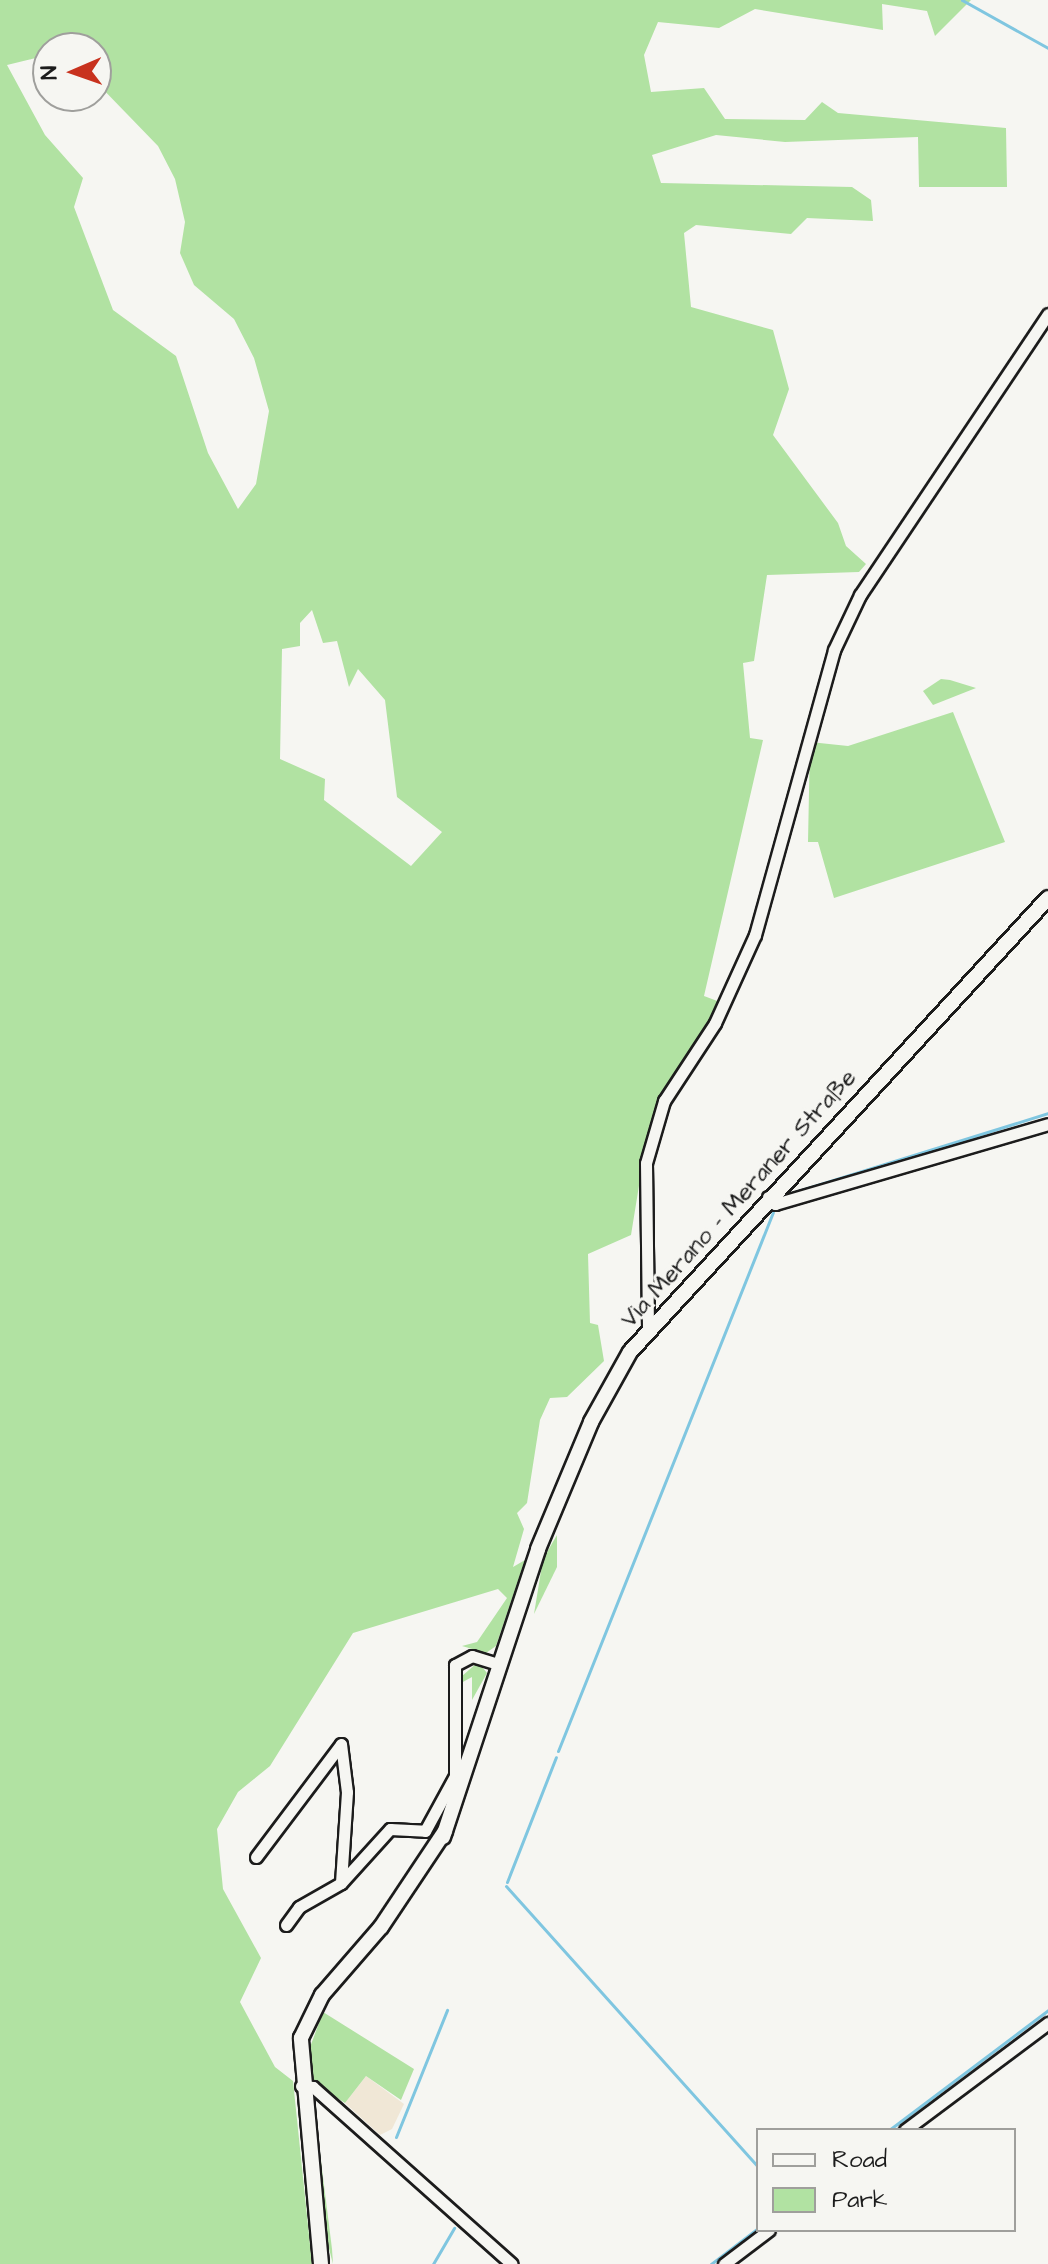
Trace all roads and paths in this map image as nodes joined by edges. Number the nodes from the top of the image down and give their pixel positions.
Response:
1 (1048, 314) edge
2 (1048, 898) edge
3 (1048, 1124) edge
4 (768, 1197) junction
5 (648, 1327) junction
6 (498, 1664) junction
7 (256, 1857) dead end
8 (341, 1883) junction
9 (286, 1925) dead end
10 (1048, 2023) edge
11 (301, 2086) junction
12 (908, 2128) edge
13 (766, 2232) edge
14 (321, 2264) edge
15 (512, 2264) edge
16 (724, 2264) edge

1 - 5 street
2 - 4 main road, Via Merano - Meraner Straße
3 - 4 street
4 - 5 main road, Via Merano - Meraner Straße
5 - 6 main road, Via Merano - Meraner Straße
6 - 8 street
6 - 11 main road, Via Merano - Meraner Straße
7 - 8 street
8 - 9 street
10 - 12 street
11 - 14 main road, Via Merano - Meraner Straße
11 - 15 street
13 - 16 street

